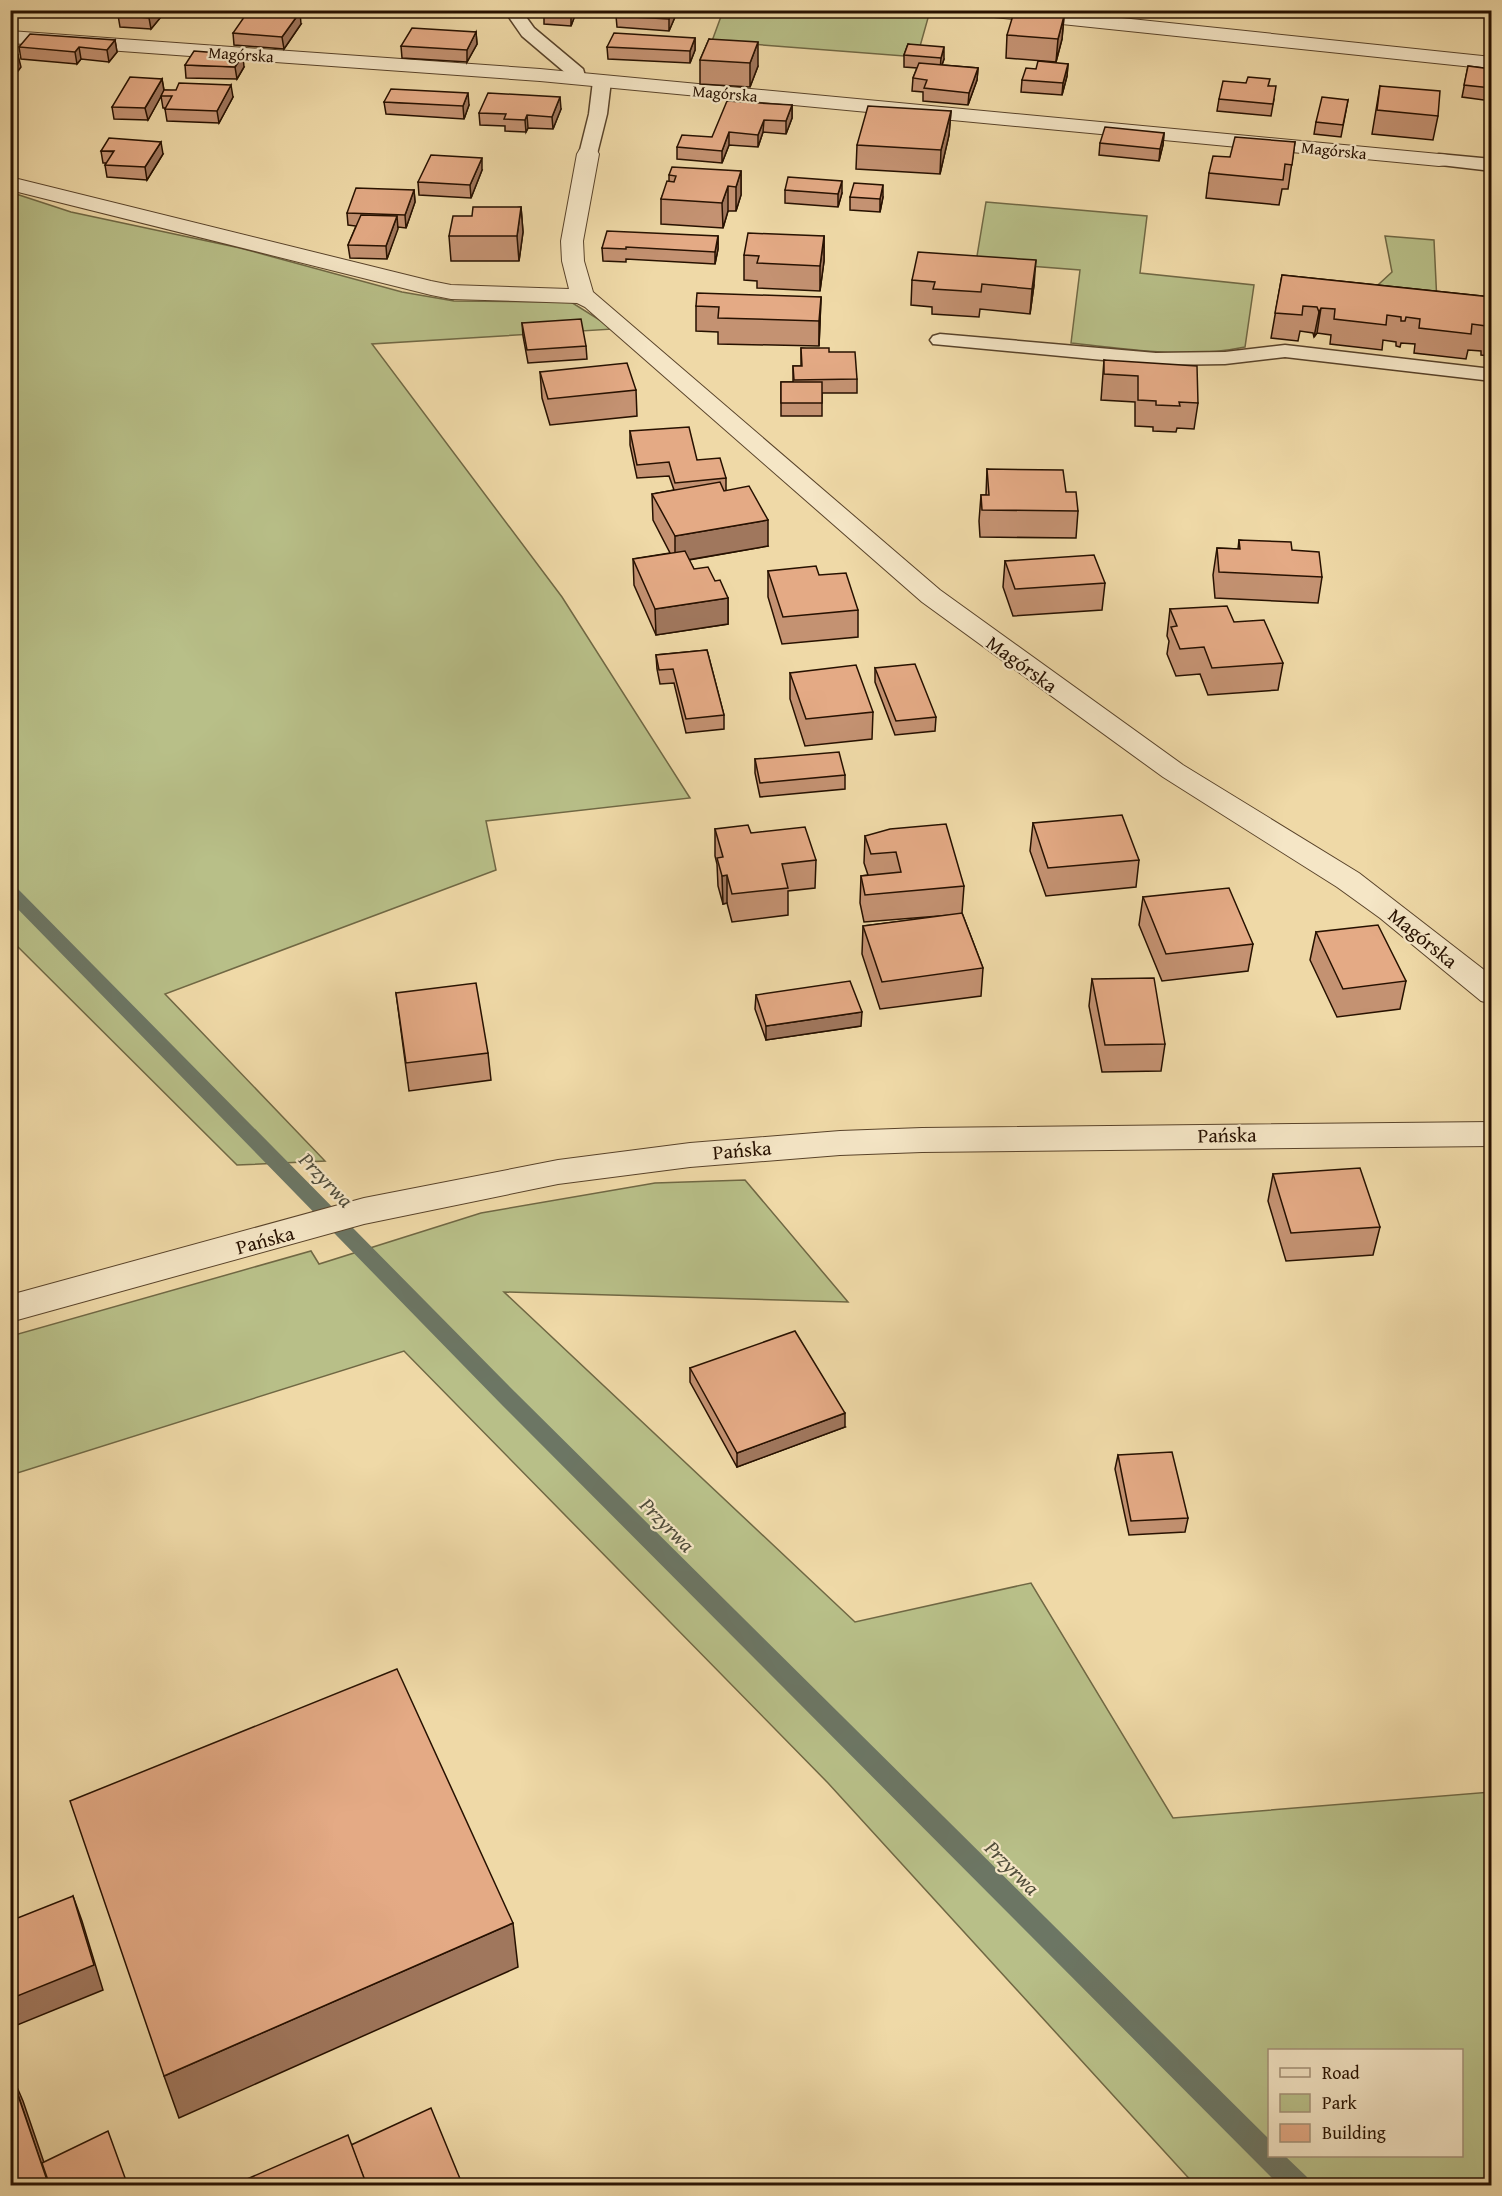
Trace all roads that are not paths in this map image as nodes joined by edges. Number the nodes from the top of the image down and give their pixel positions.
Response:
1 (512, 10) edge
2 (984, 10) edge
3 (10, 37) edge
4 (1491, 63) edge
5 (577, 79) junction
6 (602, 81) junction
7 (588, 154) joint
8 (1438, 160) joint
9 (1491, 165) edge
10 (10, 183) edge
11 (582, 296) junction
12 (940, 340) dead end
13 (1491, 375) edge
14 (1491, 993) edge
15 (1491, 1134) edge
16 (10, 1310) edge

1 - 5 lane
2 - 4 street
3 - 5 street, Magórska
5 - 6 street, Magórska
6 - 7 lane
6 - 8 street, Magórska
7 - 11 street
8 - 9 lane
10 - 11 street
11 - 14 street, Magórska
12 - 13 lane
15 - 16 street, Pańska

